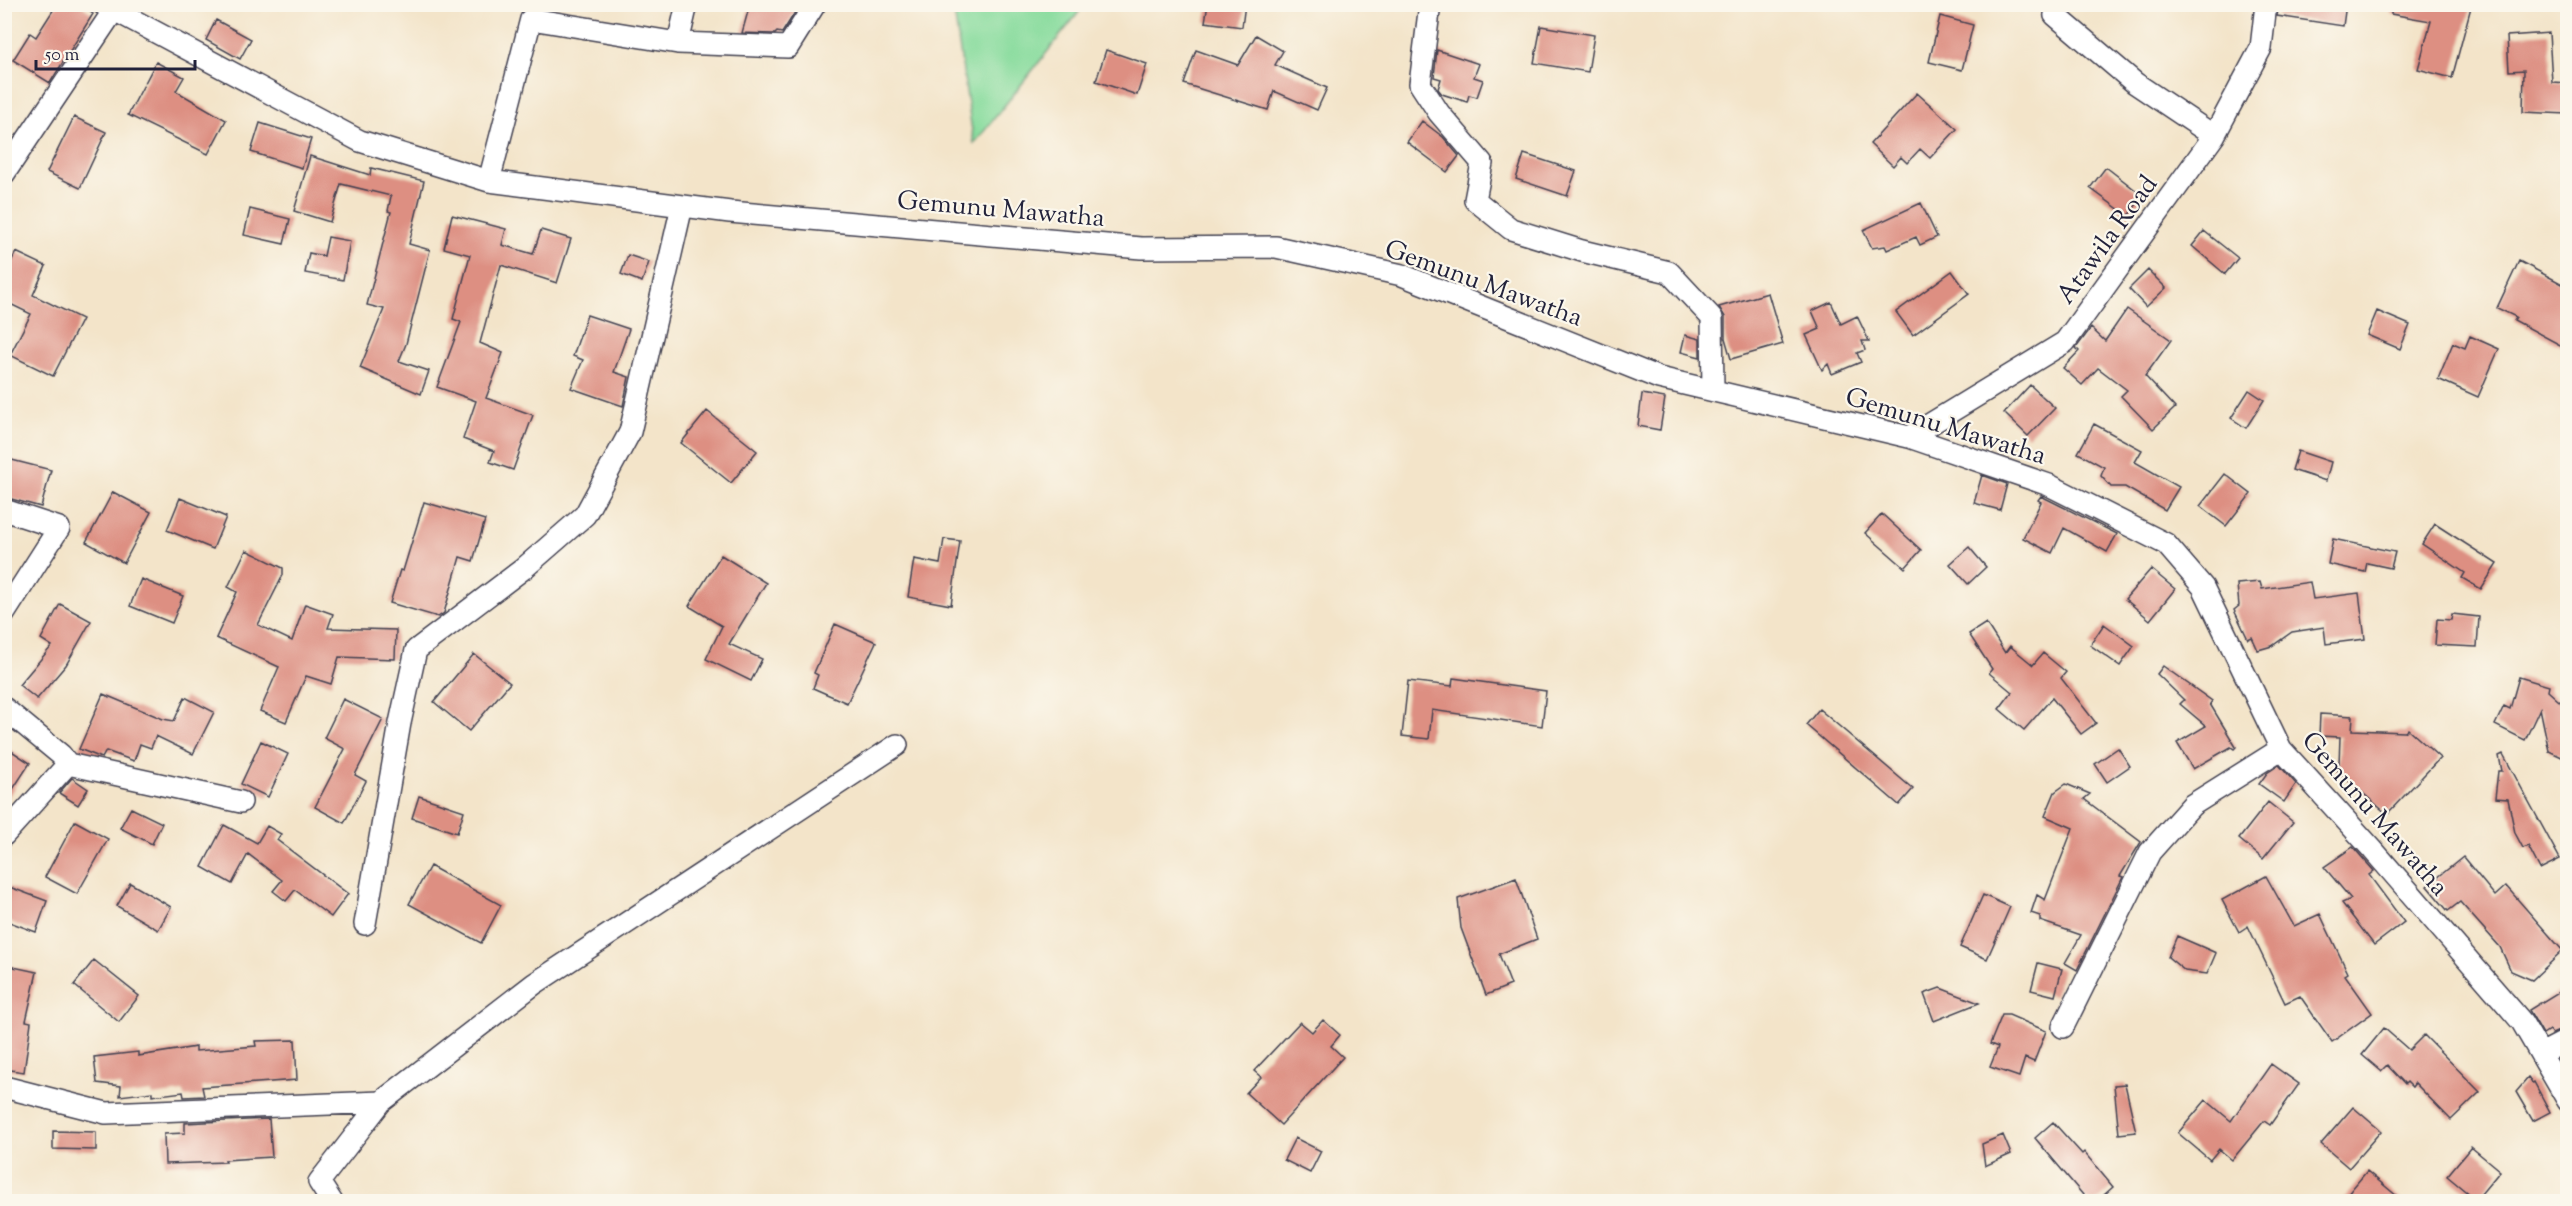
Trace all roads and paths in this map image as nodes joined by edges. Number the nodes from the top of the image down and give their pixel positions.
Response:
1 (687, 4) edge
2 (815, 4) edge
3 (1430, 4) edge
4 (2060, 4) edge
5 (2266, 4) edge
6 (108, 7) edge
7 (531, 12) edge
8 (678, 43) junction
9 (2214, 136) junction
10 (4, 174) edge
11 (489, 181) junction
12 (682, 206) junction
13 (1713, 390) junction
14 (1909, 437) junction
15 (4, 510) edge
16 (4, 614) edge
17 (4, 708) edge
18 (897, 745) dead end
19 (2281, 749) junction
20 (68, 764) junction
21 (241, 802) dead end
22 (4, 835) edge
23 (364, 924) dead end
24 (2063, 1027) dead end
25 (2568, 1040) edge
26 (2541, 1054) junction
27 (4, 1087) edge
28 (2568, 1101) edge
29 (381, 1102) junction
30 (332, 1202) edge

1 - 8 street
2 - 8 street
3 - 13 street
4 - 9 street
5 - 9 street, Atawila Road
6 - 10 street
6 - 11 street, Gemunu Mawatha
7 - 8 street
7 - 11 street
9 - 14 street, Atawila Road
11 - 12 street, Gemunu Mawatha
12 - 13 street, Gemunu Mawatha
12 - 23 street
13 - 14 street, Gemunu Mawatha
14 - 19 street, Gemunu Mawatha
15 - 16 street
17 - 20 street
18 - 29 street
19 - 24 street
19 - 26 street, Gemunu Mawatha
20 - 21 street
20 - 22 street
25 - 26 street
26 - 28 street, Gemunu Mawatha
27 - 29 street
29 - 30 street

